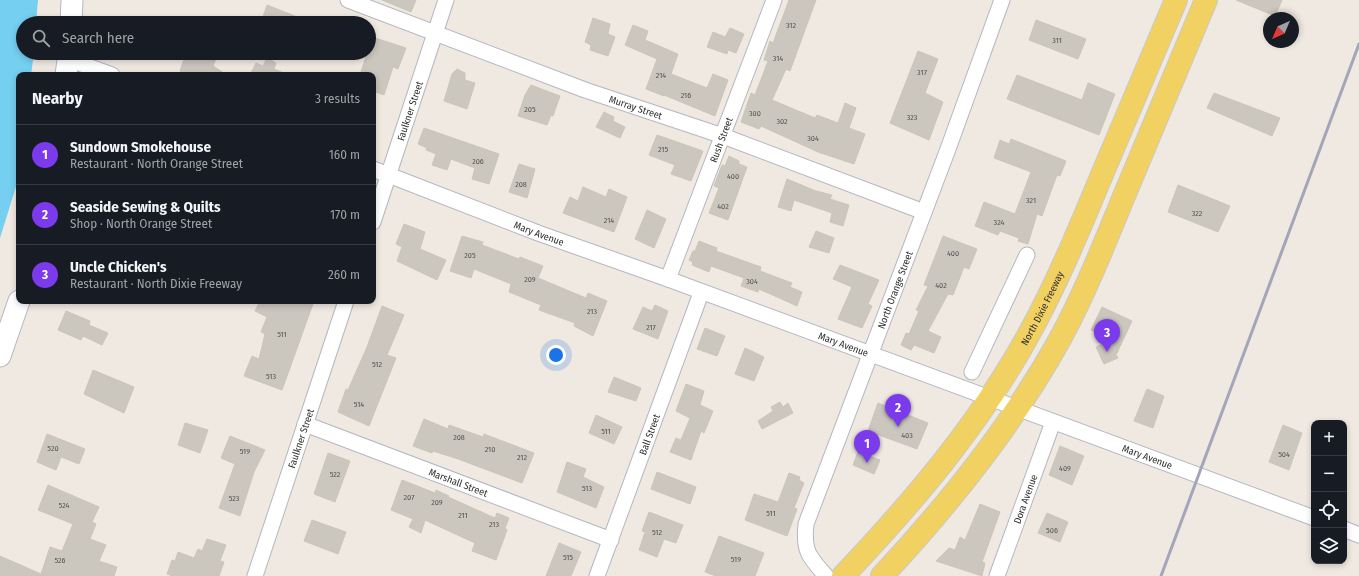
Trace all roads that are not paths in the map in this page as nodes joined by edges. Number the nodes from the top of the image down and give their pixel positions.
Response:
1 (72, 0) edge
2 (348, 0) edge
3 (446, 0) edge
4 (774, 0) edge
5 (1002, 0) edge
6 (1176, 0) edge
7 (1206, 0) edge
8 (71, 16) edge
9 (435, 34) junction
10 (68, 62) edge
11 (102, 72) edge
12 (723, 136) junction
13 (376, 170) edge
14 (388, 175) junction
15 (924, 212) junction
16 (376, 213) edge
17 (1027, 255) dead end
18 (668, 279) junction
19 (701, 293) junction
20 (18, 304) edge
21 (345, 304) edge
22 (871, 354) junction
23 (0, 356) edge
24 (972, 372) dead end
25 (990, 398) junction
26 (1018, 409) junction
27 (1053, 422) junction
28 (305, 424) junction
29 (1311, 517) edge
30 (1347, 530) edge
31 (1359, 535) edge
32 (611, 540) junction
33 (255, 576) edge
34 (598, 576) edge
35 (826, 576) edge
36 (843, 576) edge
37 (882, 576) edge
38 (996, 576) edge

1 - 8 street
2 - 9 street, Murray Street
3 - 9 street, Faulkner Street
4 - 12 street, Rush Street
5 - 15 street, North Orange Street
6 - 25 main road, North Dixie Freeway
7 - 26 main road
9 - 12 street, Murray Street
9 - 14 street, Faulkner Street
10 - 11 street
12 - 15 street, Murray Street
12 - 18 street, Rush Street
13 - 14 street, Mary Avenue
14 - 16 street, Faulkner Street
14 - 18 street, Mary Avenue
15 - 22 street, North Orange Street
17 - 24 street
18 - 19 street, Mary Avenue
19 - 22 street, Mary Avenue
19 - 32 street, Ball Street
20 - 23 street
21 - 28 street, Faulkner Street
22 - 25 street, Mary Avenue
22 - 35 street, North Orange Street
25 - 26 street, Mary Avenue
25 - 36 main road, North Dixie Freeway
26 - 27 street, Mary Avenue
26 - 37 main road
27 - 29 street, Mary Avenue
27 - 38 street, Dora Avenue
28 - 32 street, Marshall Street
28 - 33 street, Faulkner Street
30 - 31 street
32 - 34 street, Ball Street

